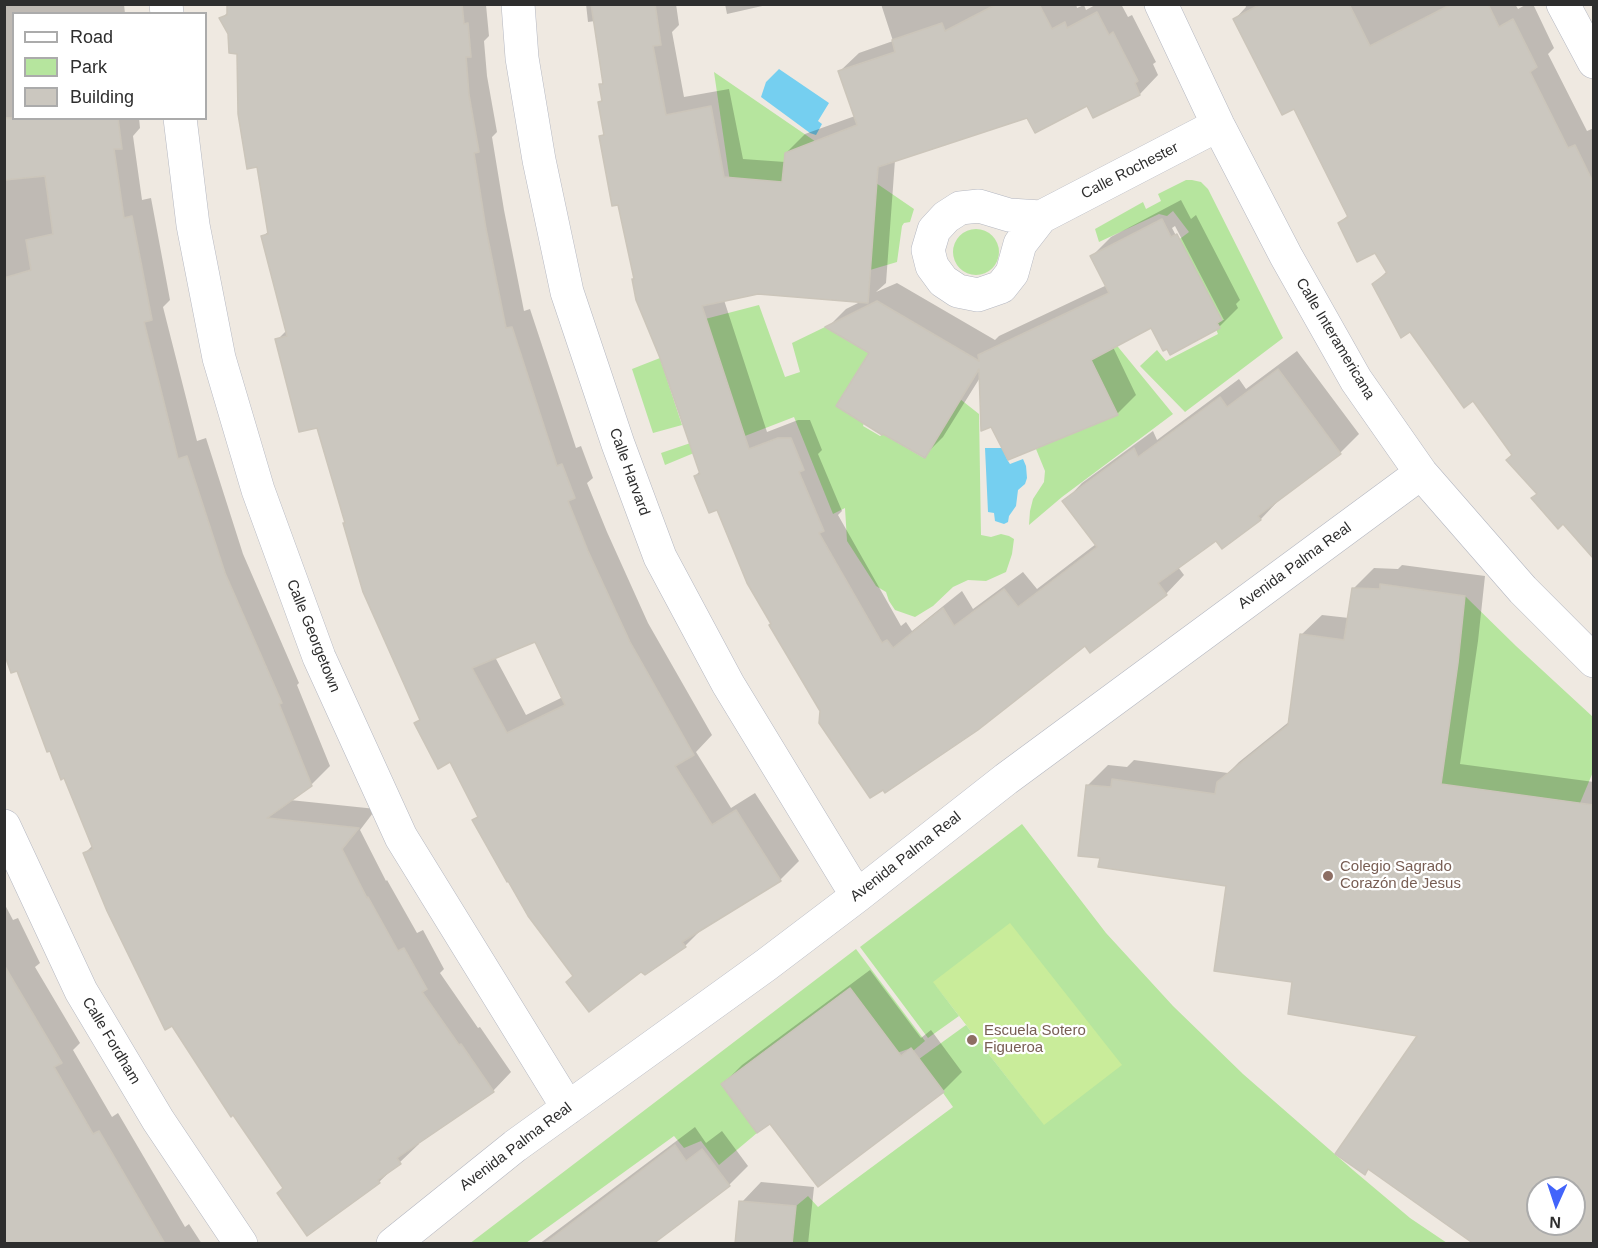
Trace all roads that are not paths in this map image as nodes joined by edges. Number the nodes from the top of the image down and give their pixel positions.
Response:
1 (518, 4) edge
2 (1161, 4) edge
3 (1563, 4) edge
4 (1593, 62) edge
5 (180, 120) edge
6 (1218, 125) junction
7 (1041, 217) dead end
8 (1422, 473) junction
9 (1593, 661) edge
10 (4, 826) edge
11 (857, 897) junction
12 (568, 1108) junction
13 (241, 1244) edge
14 (393, 1244) edge

1 - 11 street, Calle Harvard
2 - 6 street, Calle Interamericana
3 - 4 street
5 - 12 street, Calle Georgetown
6 - 7 street, Calle Rochester
6 - 8 street, Calle Interamericana
8 - 9 street, Calle Interamericana
8 - 11 street, Avenida Palma Real
10 - 13 street, Calle Fordham
11 - 12 street, Avenida Palma Real
12 - 14 street, Avenida Palma Real

